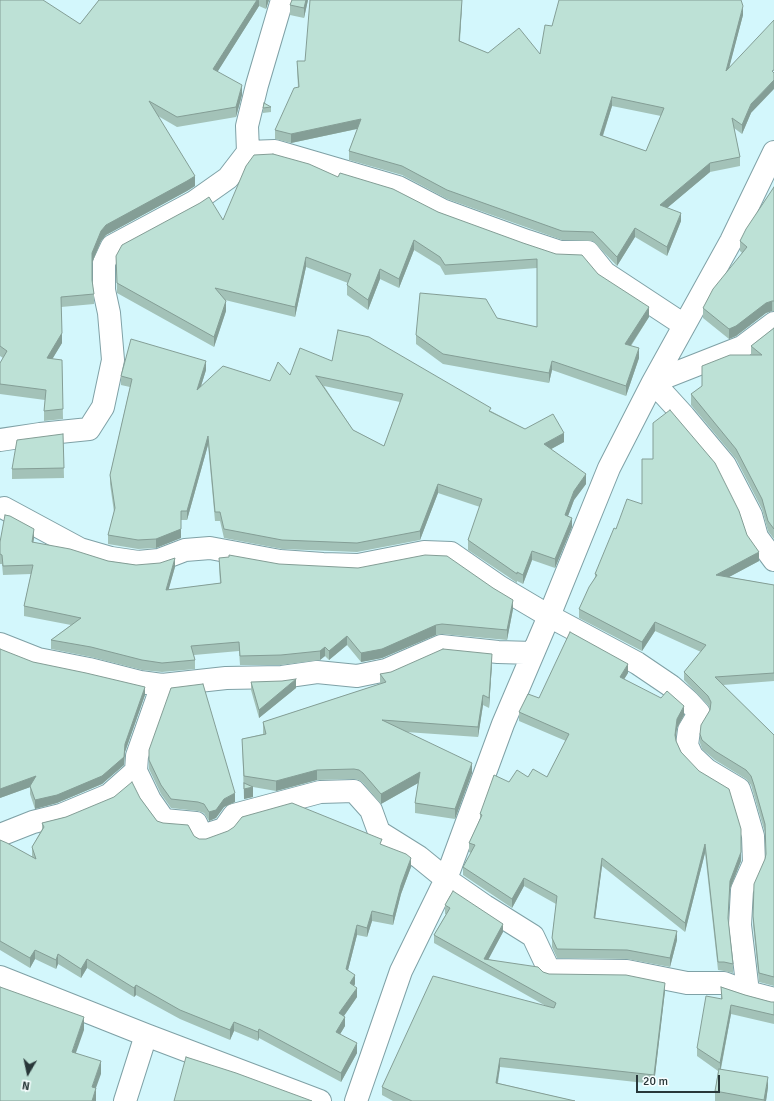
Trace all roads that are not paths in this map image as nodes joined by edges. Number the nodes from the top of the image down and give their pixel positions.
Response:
1 (282, 0) edge
2 (248, 152) junction
3 (774, 152) edge
4 (774, 323) edge
5 (684, 326) junction
6 (653, 382) junction
7 (0, 440) edge
8 (1, 510) edge
9 (774, 560) edge
10 (549, 616) junction
11 (0, 644) edge
12 (533, 653) junction
13 (162, 685) junction
14 (136, 771) junction
15 (0, 835) edge
16 (446, 879) junction
17 (0, 976) edge
18 (748, 992) junction
19 (774, 1000) edge
20 (146, 1035) junction
21 (125, 1101) edge
22 (320, 1101) edge
23 (356, 1101) edge

1 - 2 street
2 - 5 street
2 - 7 street
3 - 5 street
4 - 6 street
5 - 6 street
6 - 9 street
6 - 10 street
8 - 10 street
10 - 12 street
10 - 18 street
11 - 13 street
12 - 13 street
12 - 16 street
13 - 14 street
14 - 15 street
14 - 16 street
16 - 18 street
16 - 23 street
17 - 20 street
18 - 19 street
20 - 21 street
20 - 22 street

